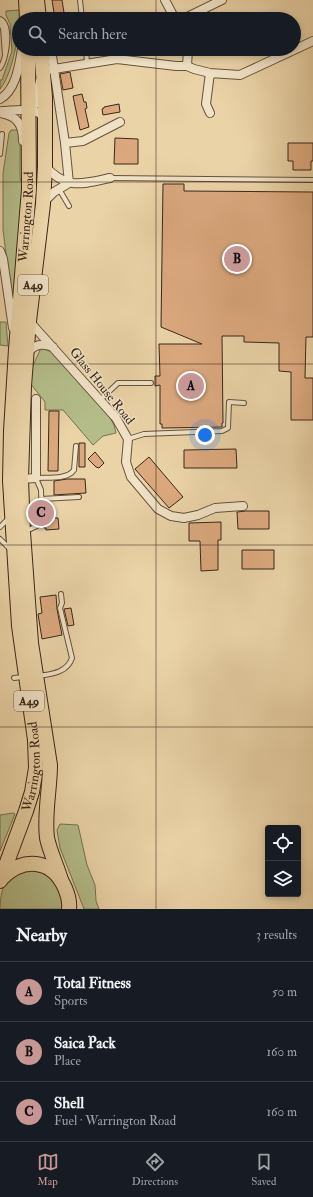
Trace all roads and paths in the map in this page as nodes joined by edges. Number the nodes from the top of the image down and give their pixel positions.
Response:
1 (37, 0) edge
2 (80, 0) edge
3 (165, 0) edge
4 (222, 0) edge
5 (30, 12) edge
6 (81, 12) edge
7 (171, 12) edge
8 (197, 12) edge
9 (0, 19) edge
10 (0, 23) edge
11 (313, 41) edge
12 (301, 47) edge
13 (6, 56) junction
14 (25, 56) edge
15 (26, 56) edge
16 (27, 56) edge
17 (43, 56) edge
18 (50, 56) edge
19 (86, 56) edge
20 (188, 56) edge
21 (281, 56) edge
22 (87, 63) junction
23 (187, 66) junction
24 (0, 68) edge
25 (48, 69) junction
26 (210, 73) junction
27 (0, 100) edge
28 (28, 110) junction
29 (0, 112) edge
30 (210, 113) dead end
31 (120, 122) dead end
32 (46, 129) junction
33 (2, 134) dead end
34 (65, 144) junction
35 (0, 154) edge
36 (45, 166) junction
37 (110, 178) joint
38 (313, 180) edge
39 (69, 183) junction
40 (28, 189) junction
41 (59, 189) junction
42 (43, 204) junction
43 (69, 206) dead end
44 (0, 251) edge
45 (30, 321) junction
46 (54, 347) junction
47 (21, 351) junction
48 (151, 383) dead end
49 (100, 400) junction
50 (244, 403) dead end
51 (39, 405) dead end
52 (128, 439) junction
53 (76, 446) dead end
54 (22, 478) junction
55 (36, 478) junction
56 (80, 497) dead end
57 (41, 499) junction
58 (244, 506) dead end
59 (12, 515) junction
60 (0, 527) edge
61 (24, 532) junction
62 (0, 539) edge
63 (14, 554) junction
64 (61, 594) dead end
65 (25, 677) junction
66 (61, 880) junction
67 (0, 881) edge
68 (69, 909) edge

1 - 5 highway
2 - 6 lane
3 - 7 street
4 - 8 street
9 - 13 lane
10 - 13 lane
11 - 12 street
13 - 24 lane
14 - 27 street
15 - 28 highway, Warrington Road / A49
16 - 25 street
17 - 25 highway, Warrington Road / A49
18 - 25 street
19 - 22 lane
20 - 23 street
21 - 26 street
22 - 23 street
22 - 25 street
23 - 26 street
25 - 28 street
25 - 32 highway, Warrington Road / A49
25 - 34 street, Warrington Road
26 - 30 street
28 - 29 street
28 - 32 street
28 - 40 highway, Warrington Road / A49
29 - 40 street
31 - 34 street
32 - 36 highway, Warrington Road / A49
33 - 35 lane
34 - 39 street, Warrington Road
36 - 39 street, Warrington Road
36 - 42 highway, Warrington Road / A49
37 - 38 lane
37 - 39 street
39 - 41 street, Warrington Road
40 - 47 highway, Warrington Road / A49
41 - 42 street, Warrington Road
41 - 43 lane
42 - 45 highway, Warrington Road / A49
44 - 47 street
45 - 46 street, Glass House Road
45 - 47 highway, Warrington Road / A49
46 - 47 street, Glass House Road
46 - 49 street, Glass House Road
47 - 54 highway, Warrington Road / A49
47 - 59 highway, Warrington Road / A49
48 - 49 lane
49 - 52 street, Glass House Road
50 - 52 lane
51 - 55 street
52 - 58 street, Glass House Road
53 - 55 lane
54 - 55 street
54 - 61 highway, Warrington Road / A49
55 - 57 lane
56 - 57 lane
57 - 61 lane
59 - 60 lane
59 - 63 highway, Warrington Road / A49
61 - 65 highway, Warrington Road / A49
62 - 63 lane
63 - 65 highway, Warrington Road / A49
64 - 65 lane
65 - 66 highway, Warrington Road / A49
65 - 67 highway, Warrington Road / A49
66 - 67 highway, A49
66 - 68 highway, A49

